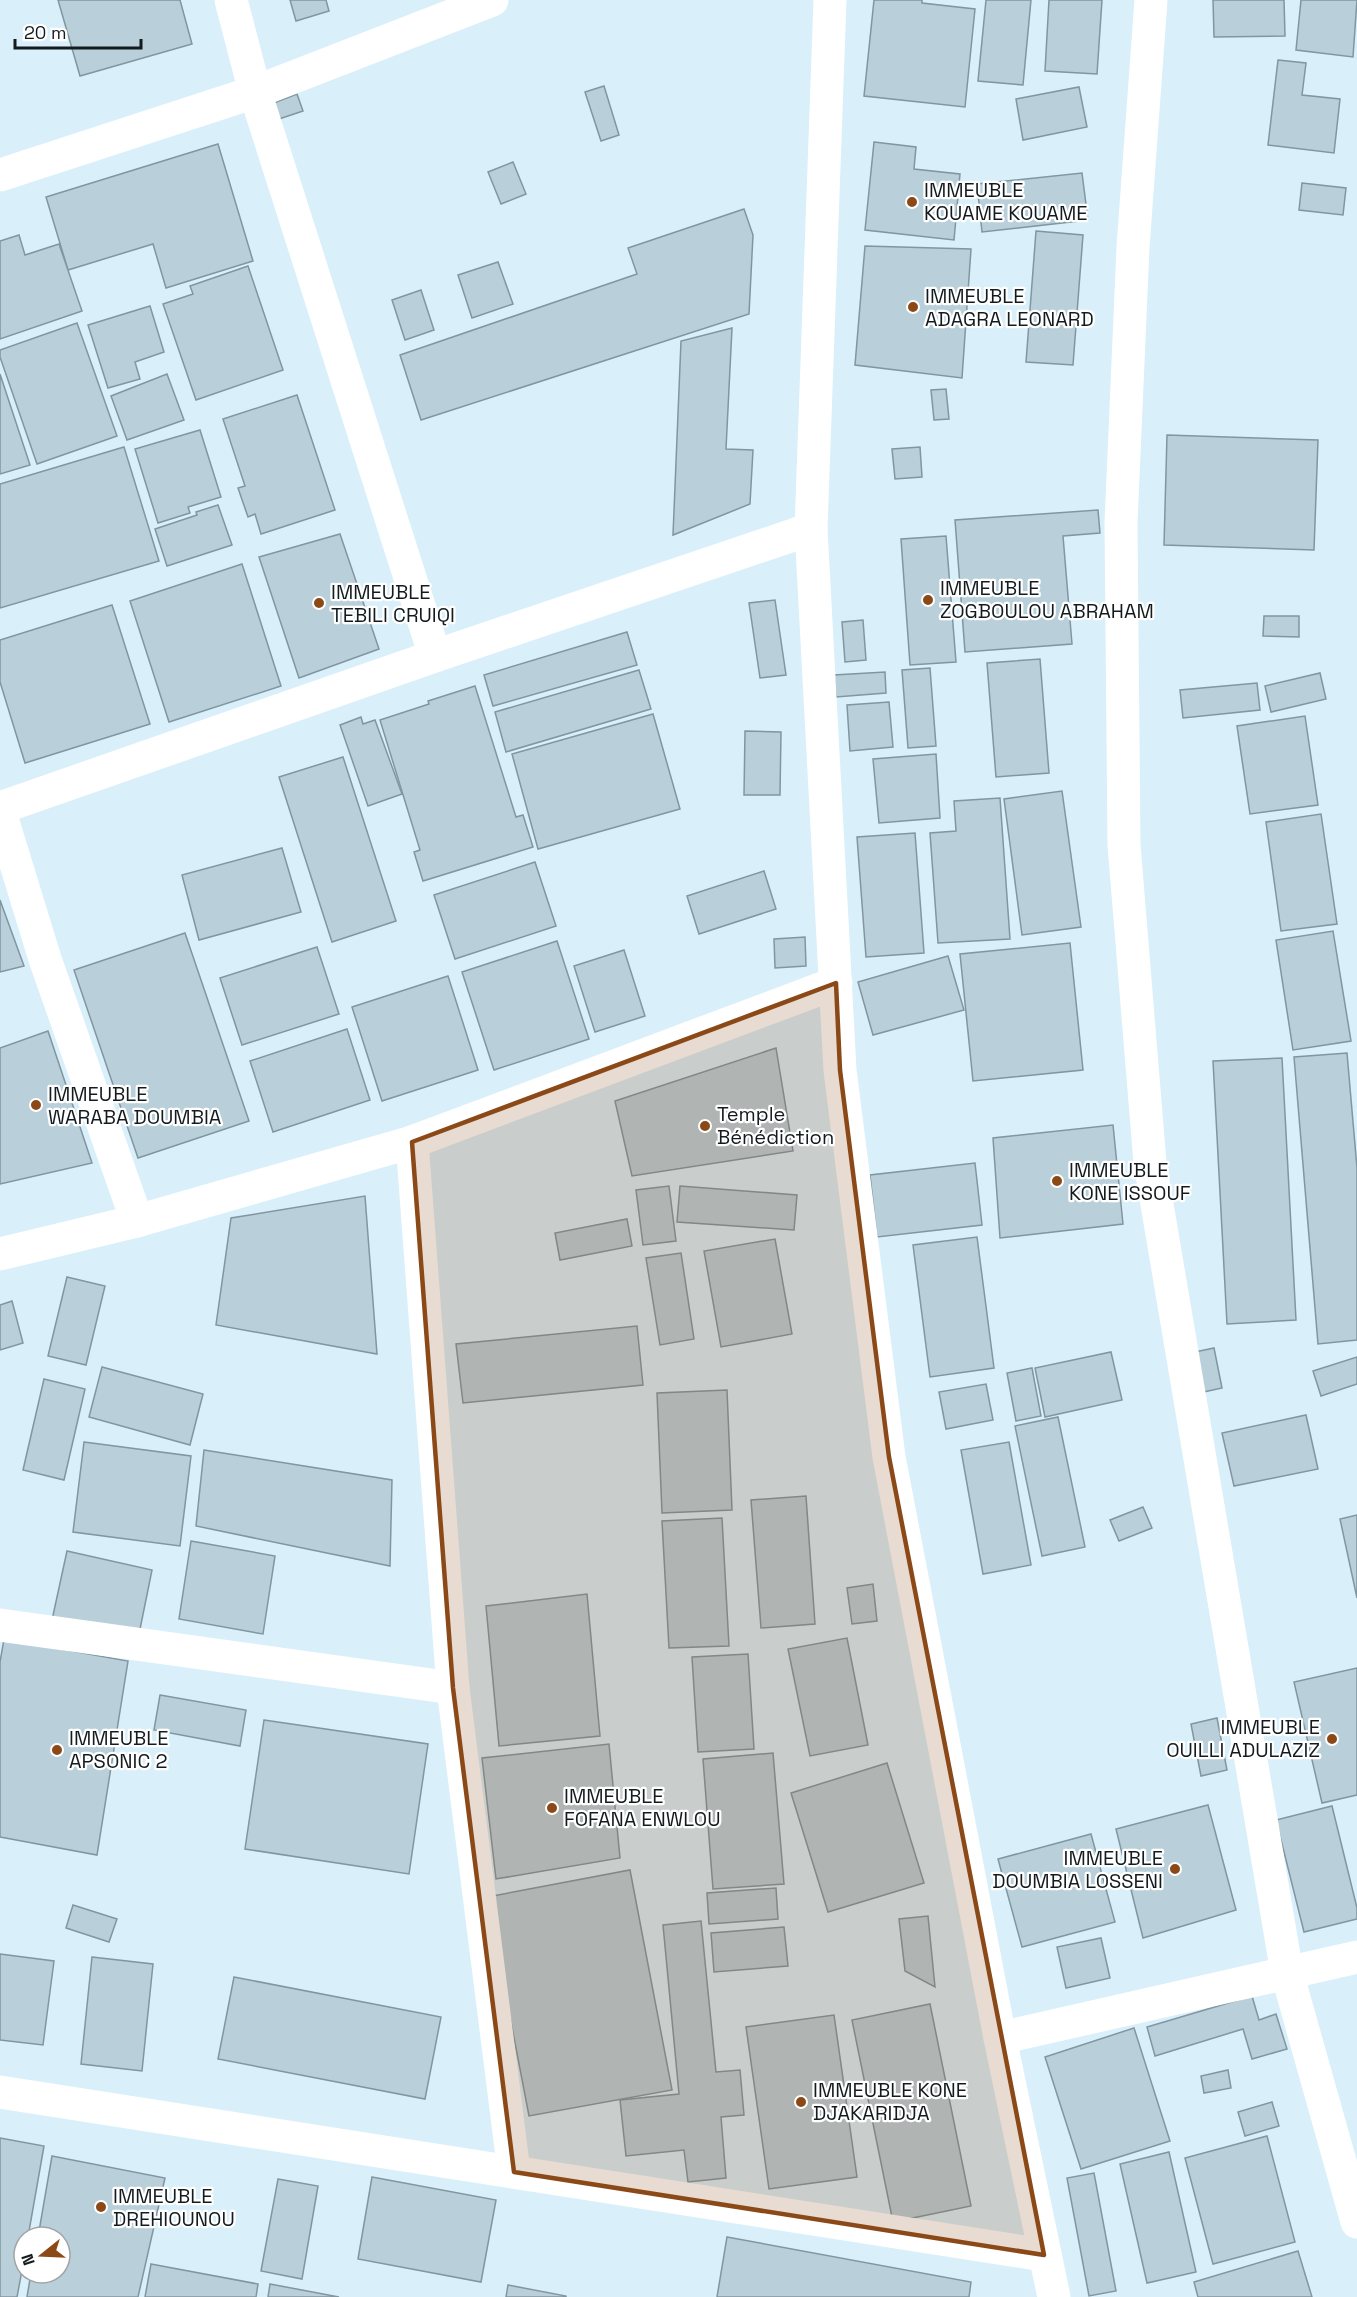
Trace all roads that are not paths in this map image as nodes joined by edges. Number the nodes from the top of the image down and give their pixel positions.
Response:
1 (231, 0) edge
2 (492, 0) edge
3 (830, 0) edge
4 (1151, 0) edge
5 (255, 92) junction
6 (0, 175) edge
7 (811, 530) junction
8 (435, 656) junction
9 (0, 807) edge
10 (0, 812) edge
11 (836, 983) junction
12 (412, 1142) junction
13 (136, 1221) junction
14 (0, 1254) edge
15 (0, 1625) edge
16 (453, 1688) junction
17 (1357, 1957) edge
18 (1287, 1973) junction
19 (1000, 2038) junction
20 (0, 2091) edge
21 (514, 2172) junction
22 (1357, 2223) edge
23 (1044, 2254) junction
24 (1054, 2297) edge

1 - 5 street
2 - 5 street
3 - 7 street
4 - 18 street
5 - 6 street
5 - 8 street
7 - 8 street
7 - 11 street
8 - 9 street
10 - 13 street
11 - 12 street
11 - 19 street
12 - 13 street
12 - 16 street
13 - 14 street
15 - 16 street
16 - 21 street
17 - 18 street
18 - 19 street
18 - 22 street
19 - 23 street
20 - 21 street
21 - 23 street
23 - 24 street

